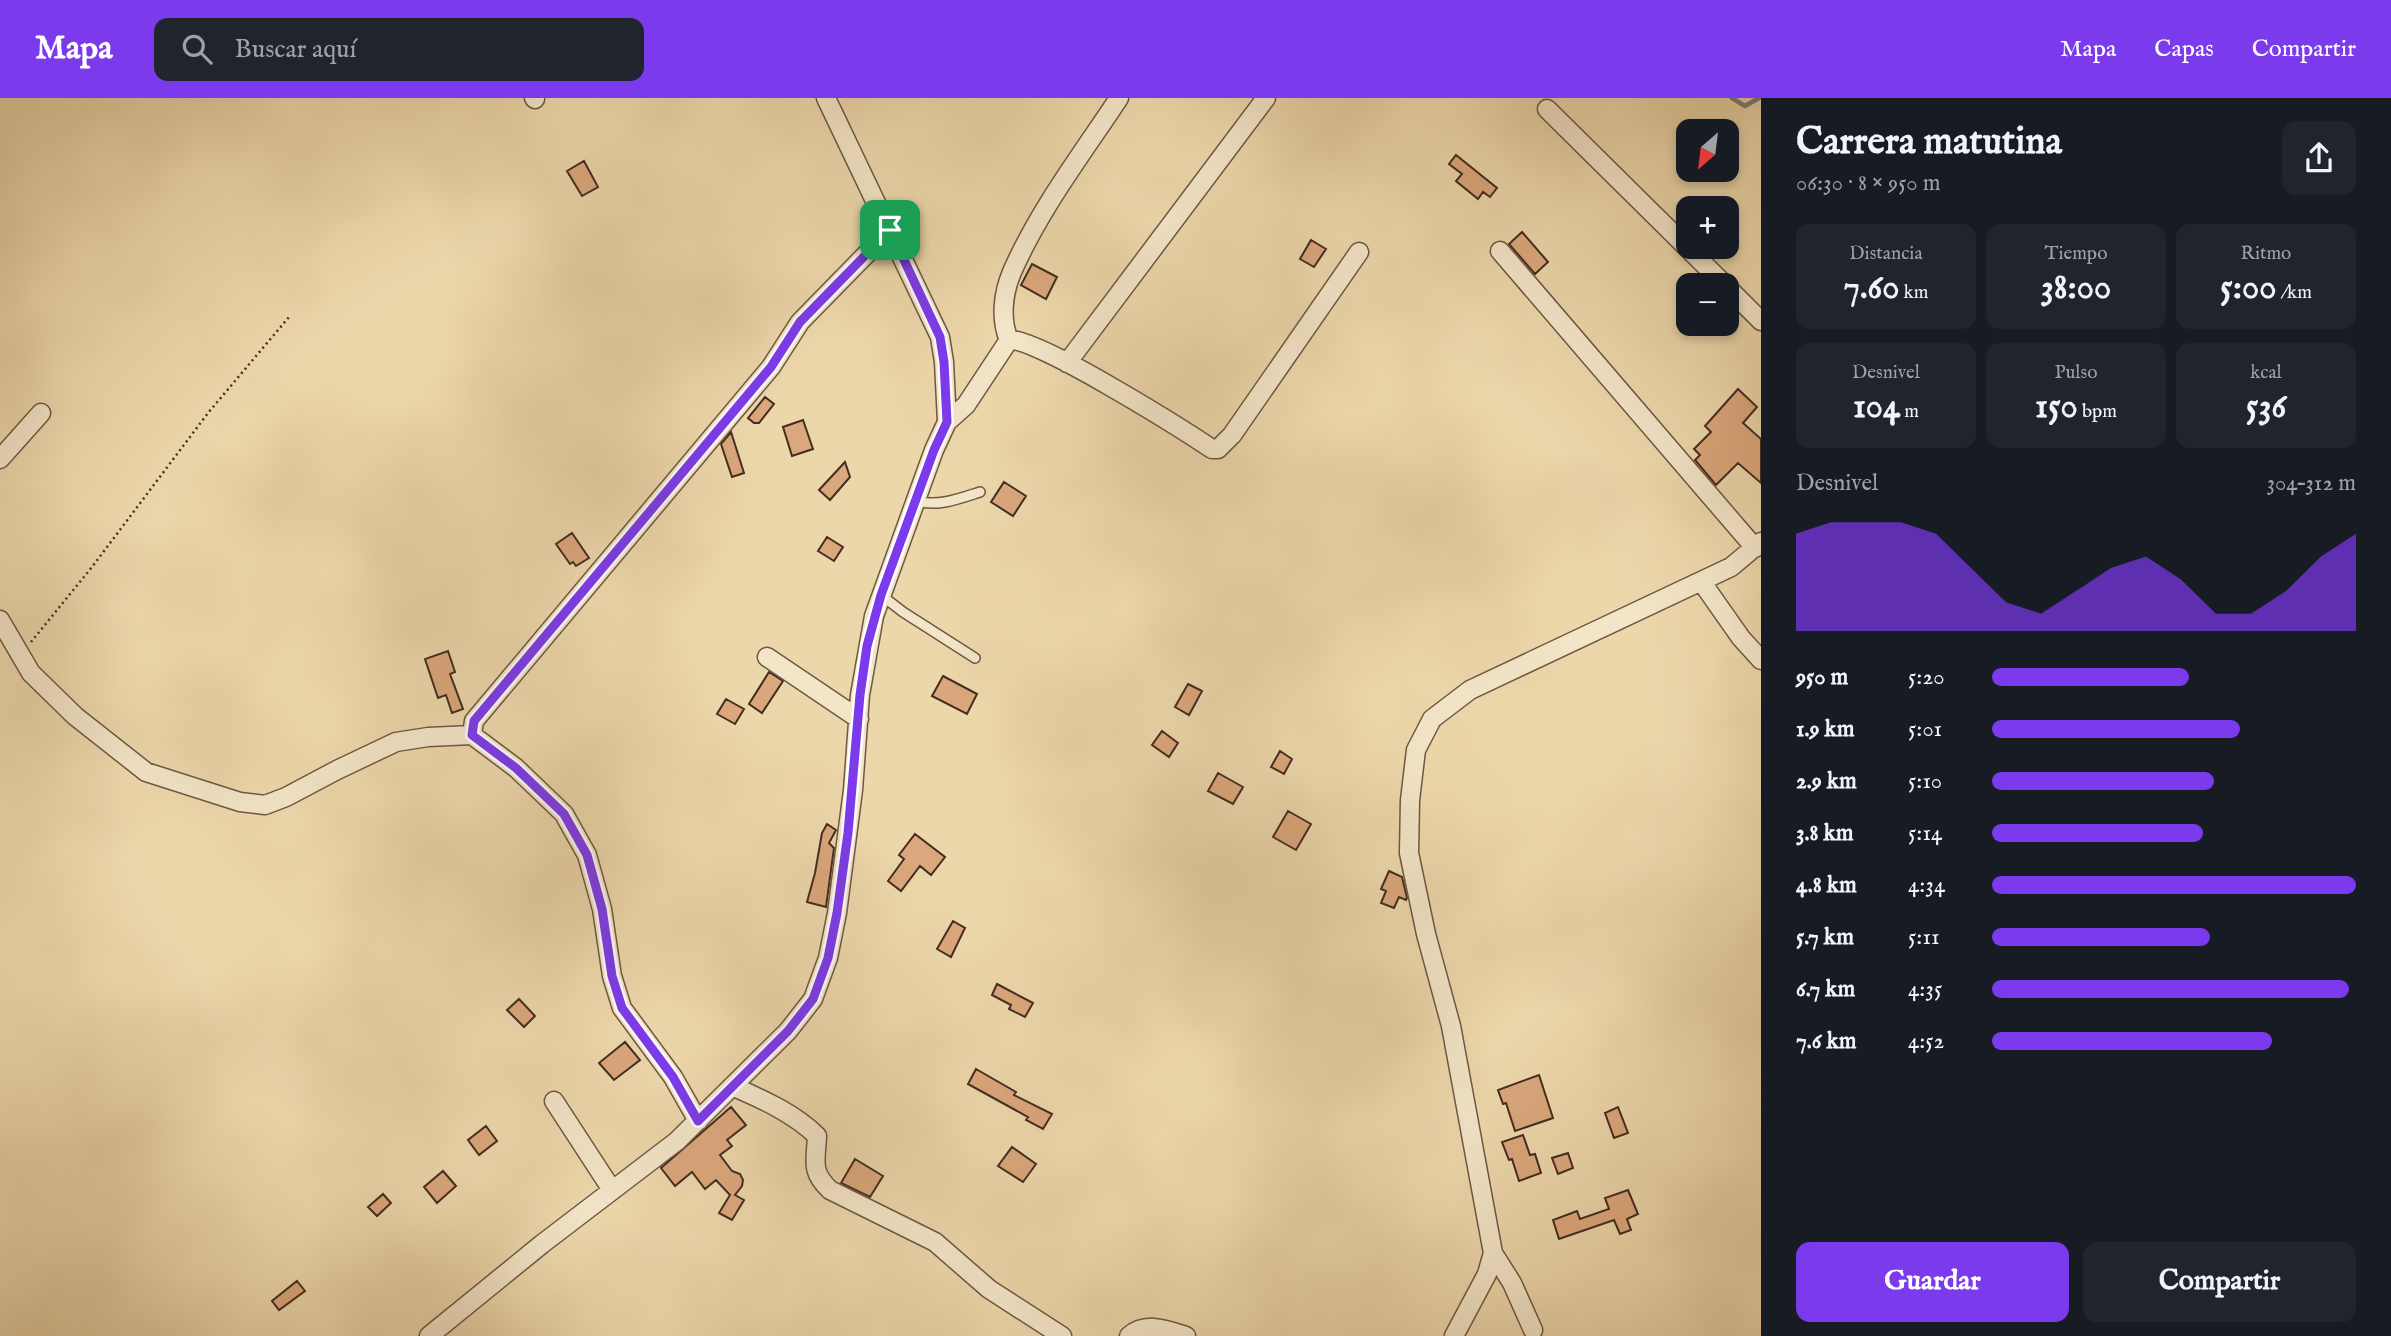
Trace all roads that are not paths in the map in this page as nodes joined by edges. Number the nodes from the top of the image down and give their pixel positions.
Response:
1 (826, 98) edge
2 (1119, 98) edge
3 (1266, 98) edge
4 (1546, 109) dead end
5 (890, 230) junction
6 (1500, 251) dead end
7 (1359, 252) dead end
8 (1713, 273) edge
9 (1739, 299) edge
10 (1761, 321) edge
11 (1009, 340) junction
12 (1067, 363) junction
13 (41, 412) dead end
14 (947, 422) junction
15 (0, 459) edge
16 (980, 492) dead end
17 (915, 501) junction
18 (1758, 545) edge
19 (1700, 581) junction
20 (881, 595) junction
21 (0, 620) edge
22 (767, 657) dead end
23 (975, 658) dead end
24 (1761, 660) edge
25 (859, 719) junction
26 (472, 735) junction
27 (734, 1087) junction
28 (554, 1101) dead end
29 (698, 1121) junction
30 (612, 1190) junction
31 (1493, 1253) junction
32 (1533, 1330) dead end
33 (429, 1336) edge
34 (1062, 1336) edge
35 (1129, 1336) edge
36 (1186, 1336) edge
37 (1454, 1336) edge

1 - 5 street
2 - 11 street
3 - 12 street
4 - 8 street
5 - 14 street
5 - 26 street
6 - 18 street
7 - 12 street
9 - 10 street
11 - 12 street
11 - 14 street
13 - 15 street
14 - 17 street
16 - 17 lane
17 - 20 street
18 - 19 street
19 - 24 street
19 - 31 street
20 - 23 lane
20 - 25 street
21 - 26 street
22 - 25 street
25 - 27 street
26 - 29 street
27 - 29 street
27 - 34 street
28 - 30 street
29 - 30 street
30 - 33 street
31 - 32 street
31 - 37 street
35 - 36 street

